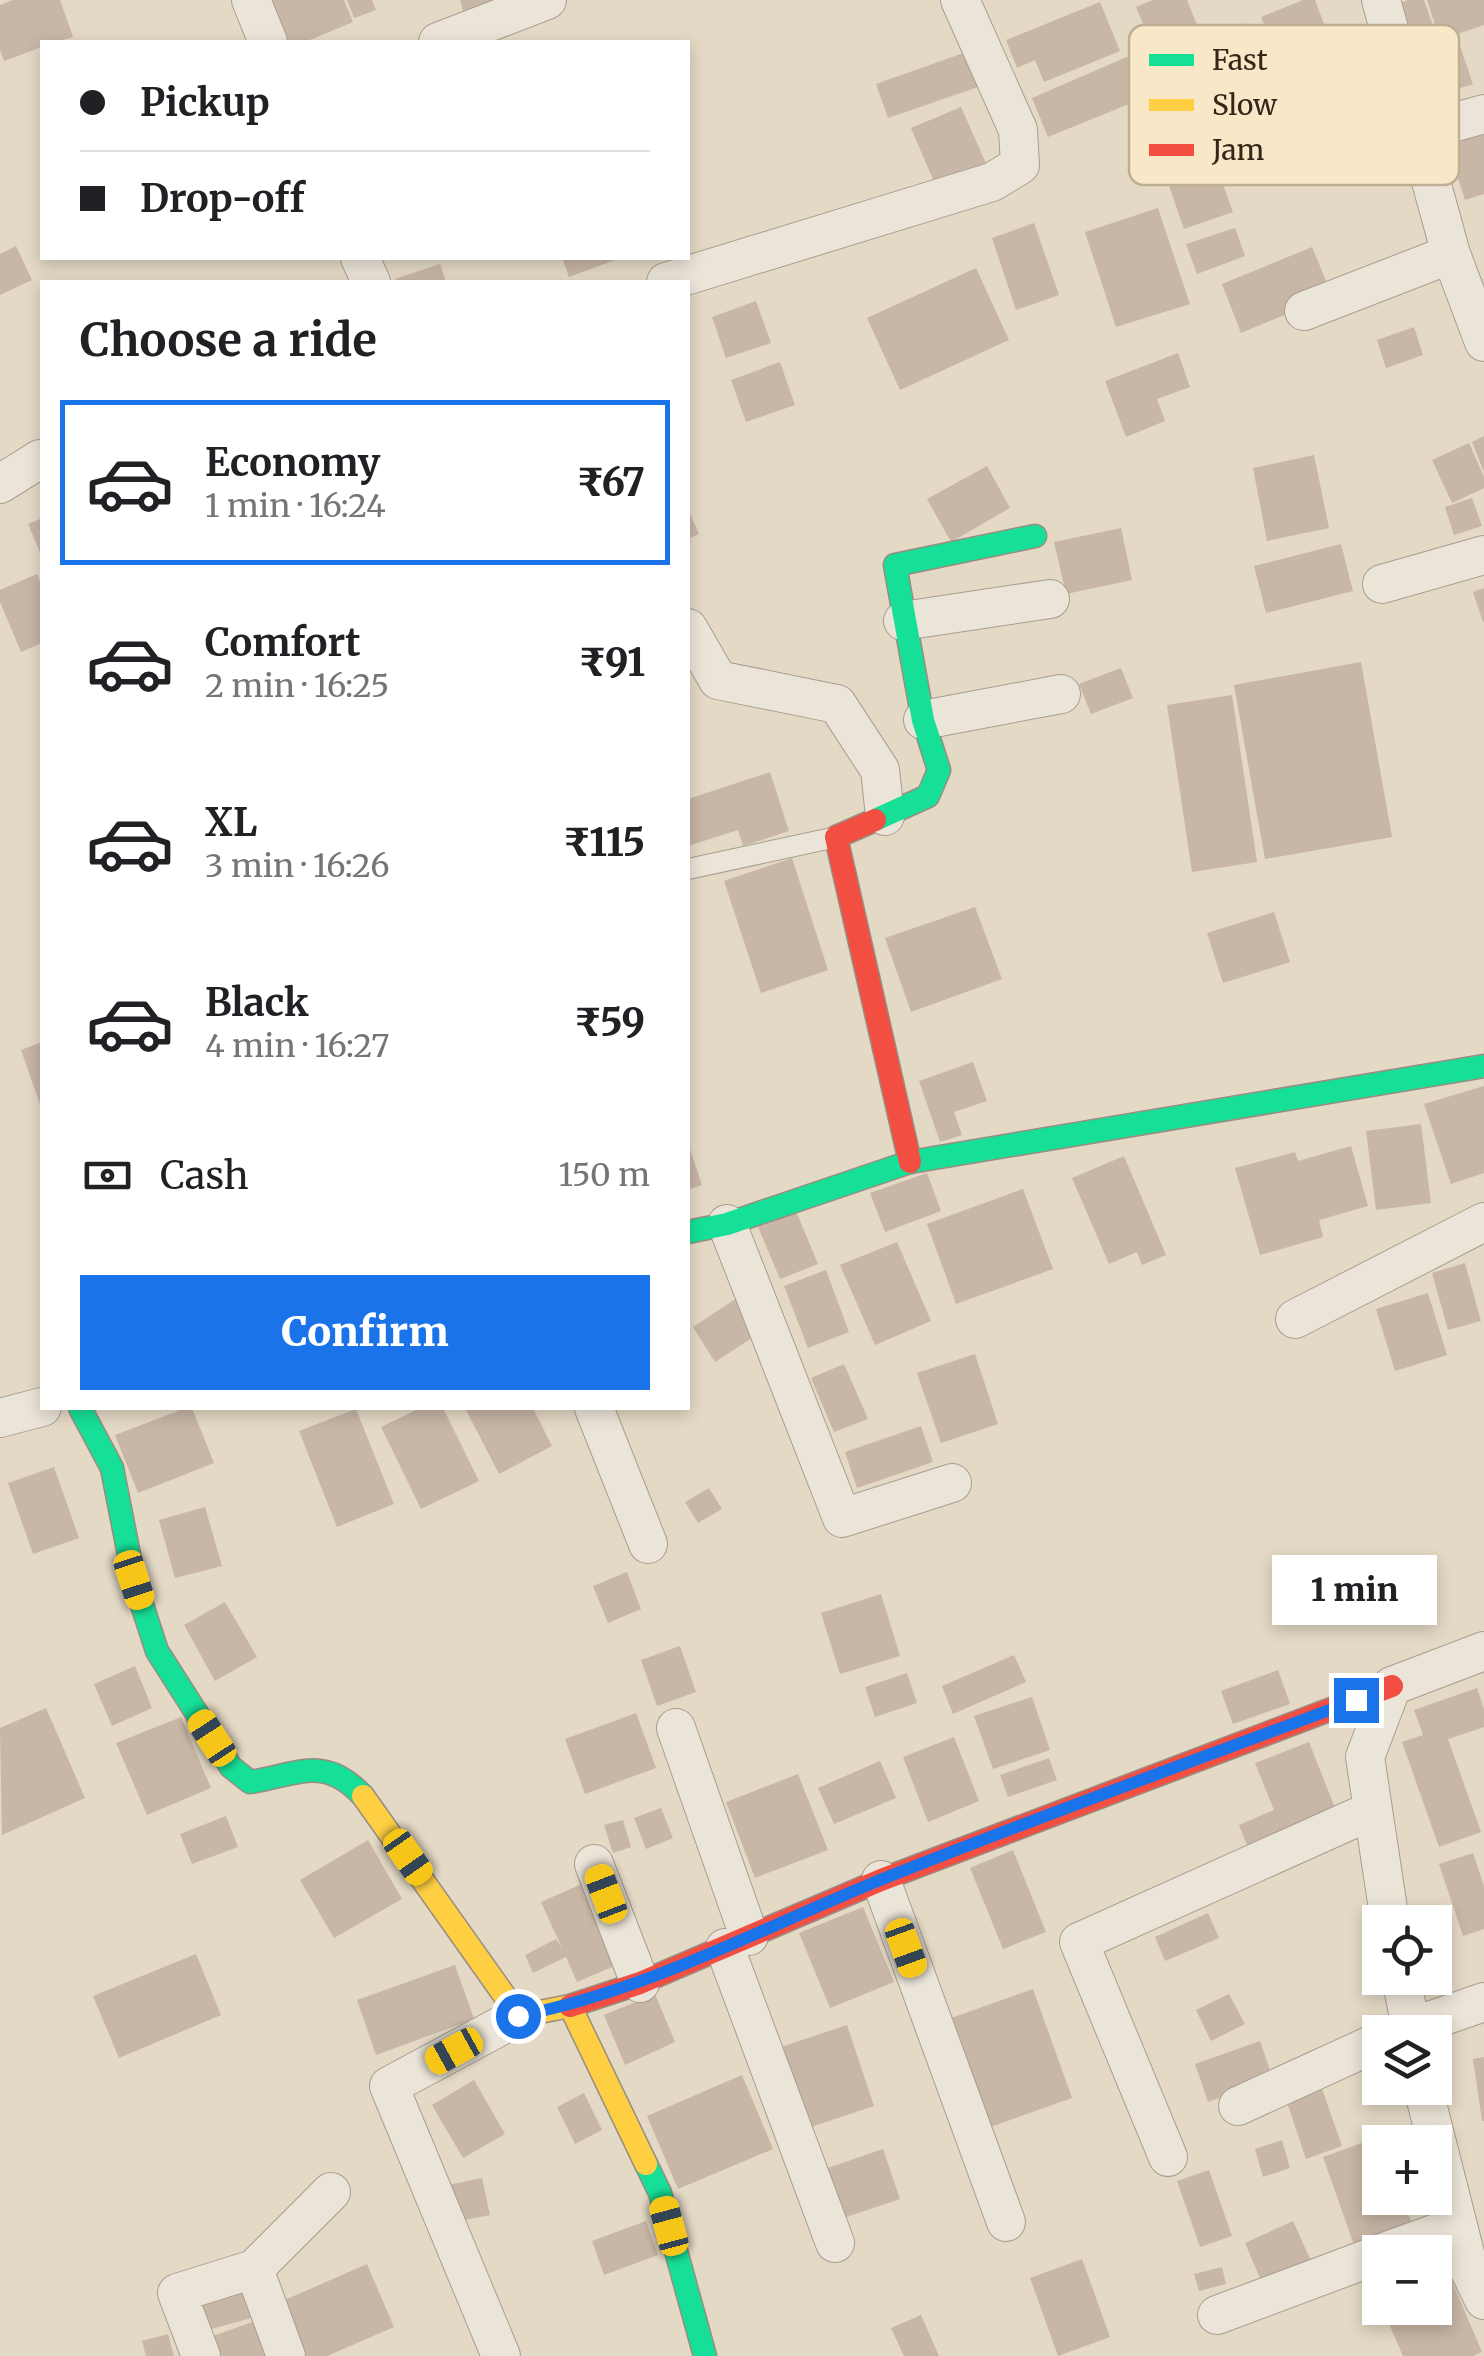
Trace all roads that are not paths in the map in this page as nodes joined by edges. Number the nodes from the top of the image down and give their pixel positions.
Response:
1 (251, 0) edge
2 (547, 0) edge
3 (960, 0) edge
4 (1381, 0) edge
5 (1388, 25) edge
6 (267, 40) edge
7 (443, 40) edge
8 (1484, 114) edge
9 (1459, 121) edge
10 (1433, 185) edge
11 (1451, 254) junction
12 (673, 280) edge
13 (1304, 311) dead end
14 (1484, 342) edge
15 (40, 460) edge
16 (0, 484) edge
17 (1034, 536) dead end
18 (1484, 555) edge
19 (1382, 584) dead end
20 (1050, 599) dead end
21 (903, 621) junction
22 (690, 631) edge
23 (1060, 694) dead end
24 (923, 720) junction
25 (885, 816) junction
26 (836, 836) junction
27 (690, 869) edge
28 (1484, 1066) edge
29 (910, 1162) junction
30 (1484, 1222) edge
31 (727, 1224) junction
32 (690, 1232) edge
33 (1294, 1319) dead end
34 (40, 1408) edge
35 (81, 1410) edge
36 (595, 1410) edge
37 (0, 1418) edge
38 (952, 1483) dead end
39 (648, 1544) dead end
40 (1484, 1652) edge
41 (1392, 1686) junction
42 (676, 1728) dead end
43 (1372, 1810) junction
44 (594, 1864) dead end
45 (881, 1880) junction
46 (1387, 1905) edge
47 (737, 1942) junction
48 (640, 1983) junction
49 (1484, 2002) edge
50 (570, 2006) junction
51 (1449, 2015) edge
52 (518, 2016) junction
53 (1362, 2050) edge
54 (1427, 2105) edge
55 (1238, 2106) dead end
56 (1168, 2156) dead end
57 (331, 2192) dead end
58 (1006, 2222) dead end
59 (1458, 2225) junction
60 (1431, 2235) edge
61 (835, 2243) dead end
62 (1362, 2261) edge
63 (254, 2269) junction
64 (1484, 2300) edge
65 (1217, 2315) dead end
66 (201, 2356) edge
67 (286, 2356) edge
68 (500, 2356) edge
69 (705, 2356) edge

1 - 6 street
2 - 7 street
3 - 12 street
4 - 5 street
8 - 9 street
10 - 11 street
11 - 13 street
11 - 14 street
15 - 16 street
17 - 21 street
18 - 19 street
20 - 21 street
21 - 24 street
22 - 25 street
23 - 24 street
24 - 25 street
25 - 26 street
26 - 27 lane
26 - 29 street
28 - 29 street
29 - 31 street
30 - 33 street
31 - 32 street
31 - 38 street
34 - 37 street
35 - 52 street
36 - 39 street
40 - 41 street
41 - 43 street
41 - 45 street
42 - 47 street
43 - 46 street
43 - 56 street
44 - 48 street
45 - 47 street
45 - 58 street
47 - 48 street
47 - 61 street
48 - 50 street
49 - 51 street
50 - 52 street
50 - 69 street
52 - 68 street
53 - 55 street
54 - 59 street
57 - 63 street
59 - 60 street
59 - 64 street
62 - 65 street
63 - 66 street
63 - 67 street

